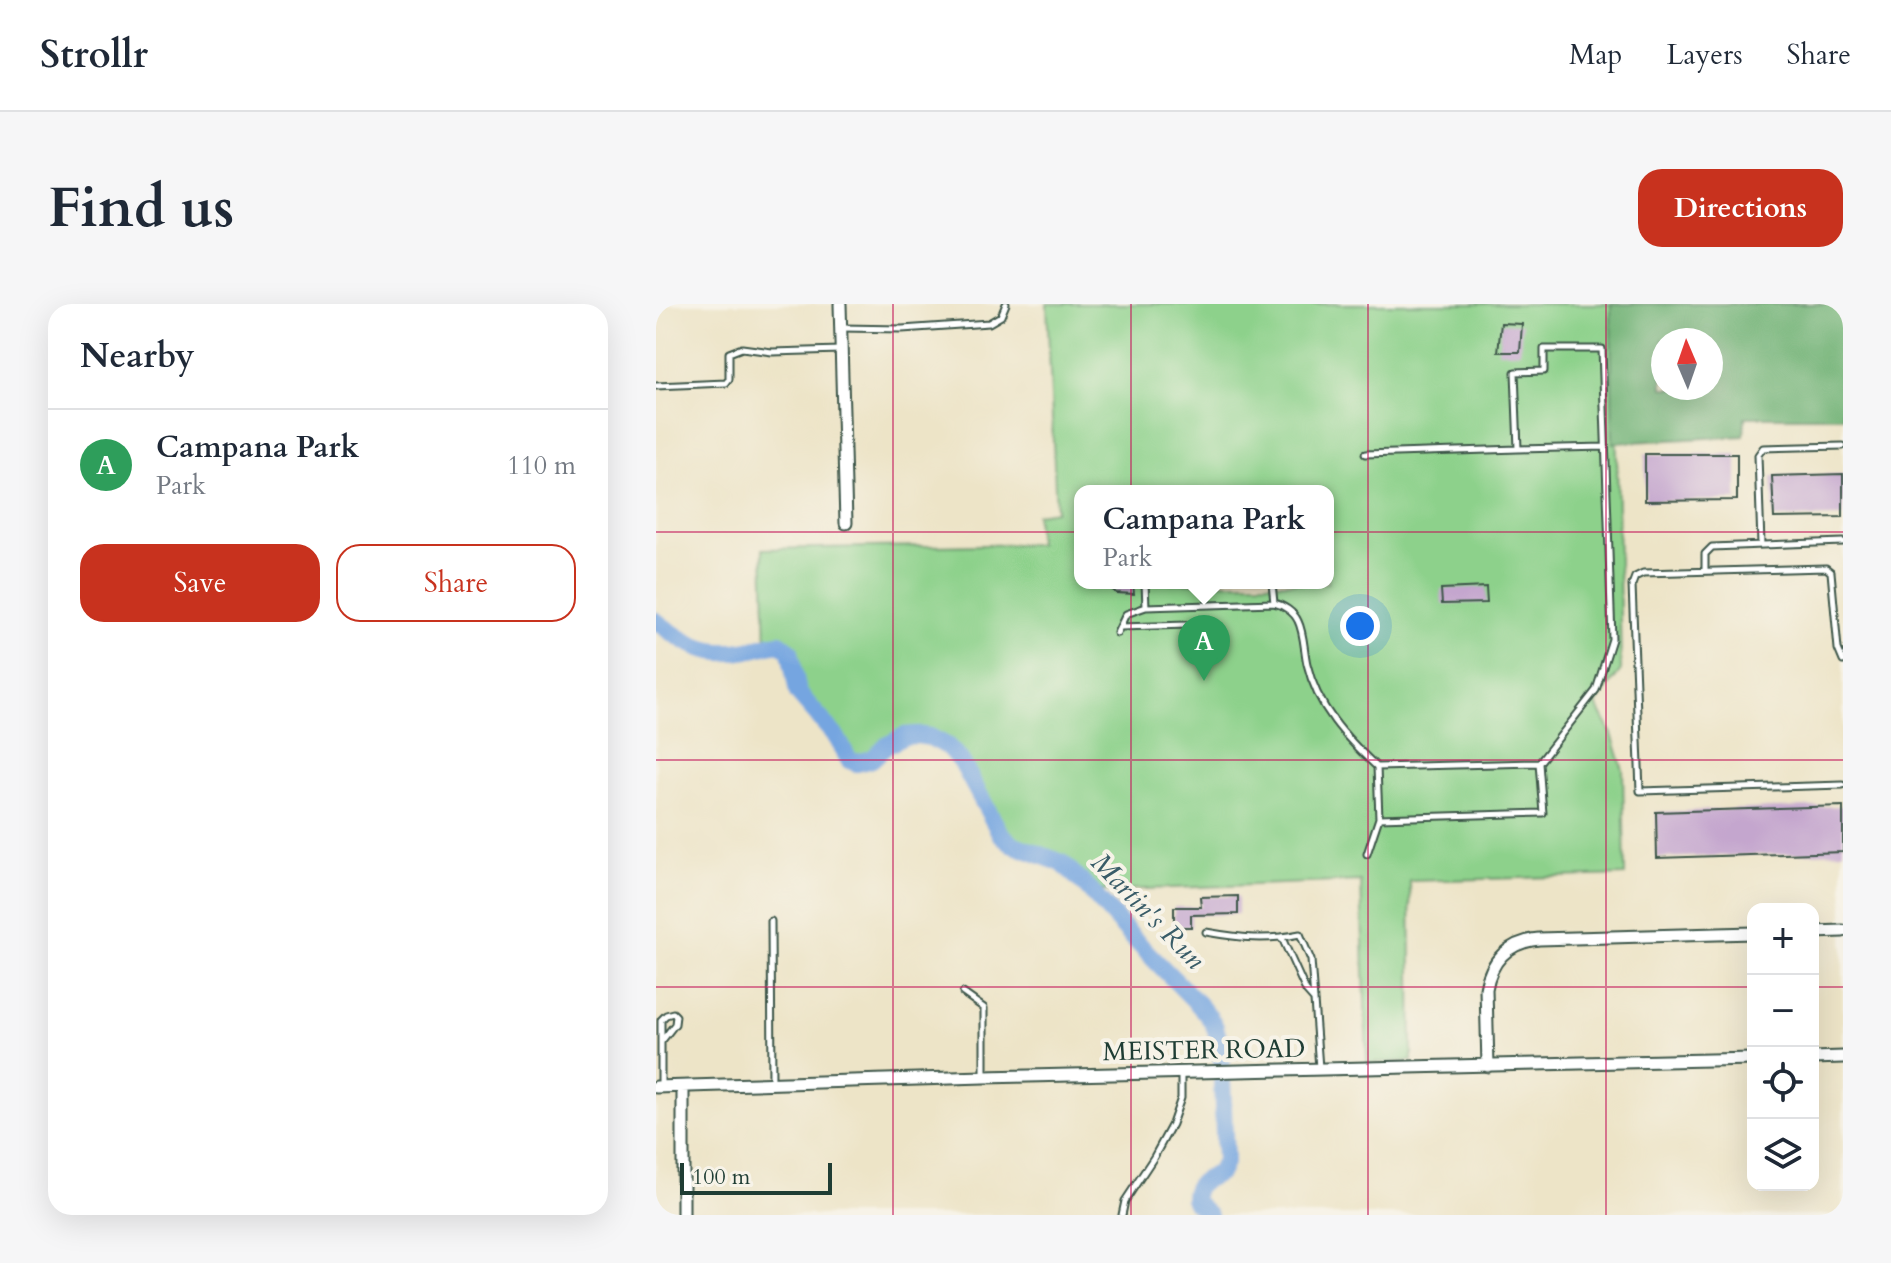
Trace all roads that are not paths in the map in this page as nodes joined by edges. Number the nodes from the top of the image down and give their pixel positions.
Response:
1 (840, 304) edge
2 (1006, 304) edge
3 (841, 328) junction
4 (841, 350) junction
5 (656, 386) edge
6 (1843, 446) edge
7 (1605, 447) junction
8 (1518, 449) junction
9 (1365, 454) dead end
10 (846, 523) dead end
11 (1843, 542) edge
12 (1761, 545) junction
13 (1705, 571) junction
14 (1145, 589) edge
15 (1273, 589) edge
16 (1843, 598) edge
17 (1834, 599) junction
18 (1274, 603) junction
19 (1146, 607) junction
20 (1188, 625) dead end
21 (1843, 661) edge
22 (1539, 763) junction
23 (1377, 767) junction
24 (1843, 785) edge
25 (1379, 818) junction
26 (1367, 854) dead end
27 (771, 921) dead end
28 (1843, 931) edge
29 (1206, 932) dead end
30 (1819, 932) edge
31 (1747, 933) edge
32 (1282, 938) junction
33 (963, 993) dead end
34 (1314, 1000) junction
35 (661, 1042) junction
36 (1843, 1057) edge
37 (1819, 1058) edge
38 (1747, 1059) edge
39 (1488, 1066) junction
40 (1319, 1069) junction
41 (1181, 1072) junction
42 (984, 1077) junction
43 (772, 1084) junction
44 (658, 1087) edge
45 (683, 1087) junction
46 (683, 1215) edge
47 (1122, 1215) edge

1 - 3 street
2 - 3 lane
3 - 4 street
4 - 5 lane
4 - 10 street
6 - 12 lane
7 - 8 lane
7 - 8 lane
7 - 22 lane
8 - 9 lane
11 - 12 lane
12 - 13 lane
13 - 17 lane
13 - 24 lane
14 - 19 lane
15 - 18 lane
16 - 17 lane
17 - 21 lane
18 - 19 lane
18 - 23 lane
19 - 20 lane
22 - 23 lane
22 - 25 lane
23 - 25 lane
25 - 26 lane
27 - 43 lane
28 - 30 street
29 - 32 lane
31 - 39 street
32 - 34 lane
32 - 34 lane
33 - 42 lane
34 - 40 lane
35 - 35 lane
35 - 44 lane
36 - 37 street
38 - 39 street, MEISTER ROAD
39 - 40 street, MEISTER ROAD
40 - 41 street, MEISTER ROAD
41 - 42 street, MEISTER ROAD
41 - 47 lane
42 - 43 street, MEISTER ROAD
43 - 45 street, MEISTER ROAD
44 - 45 street, MEISTER ROAD
45 - 46 street

